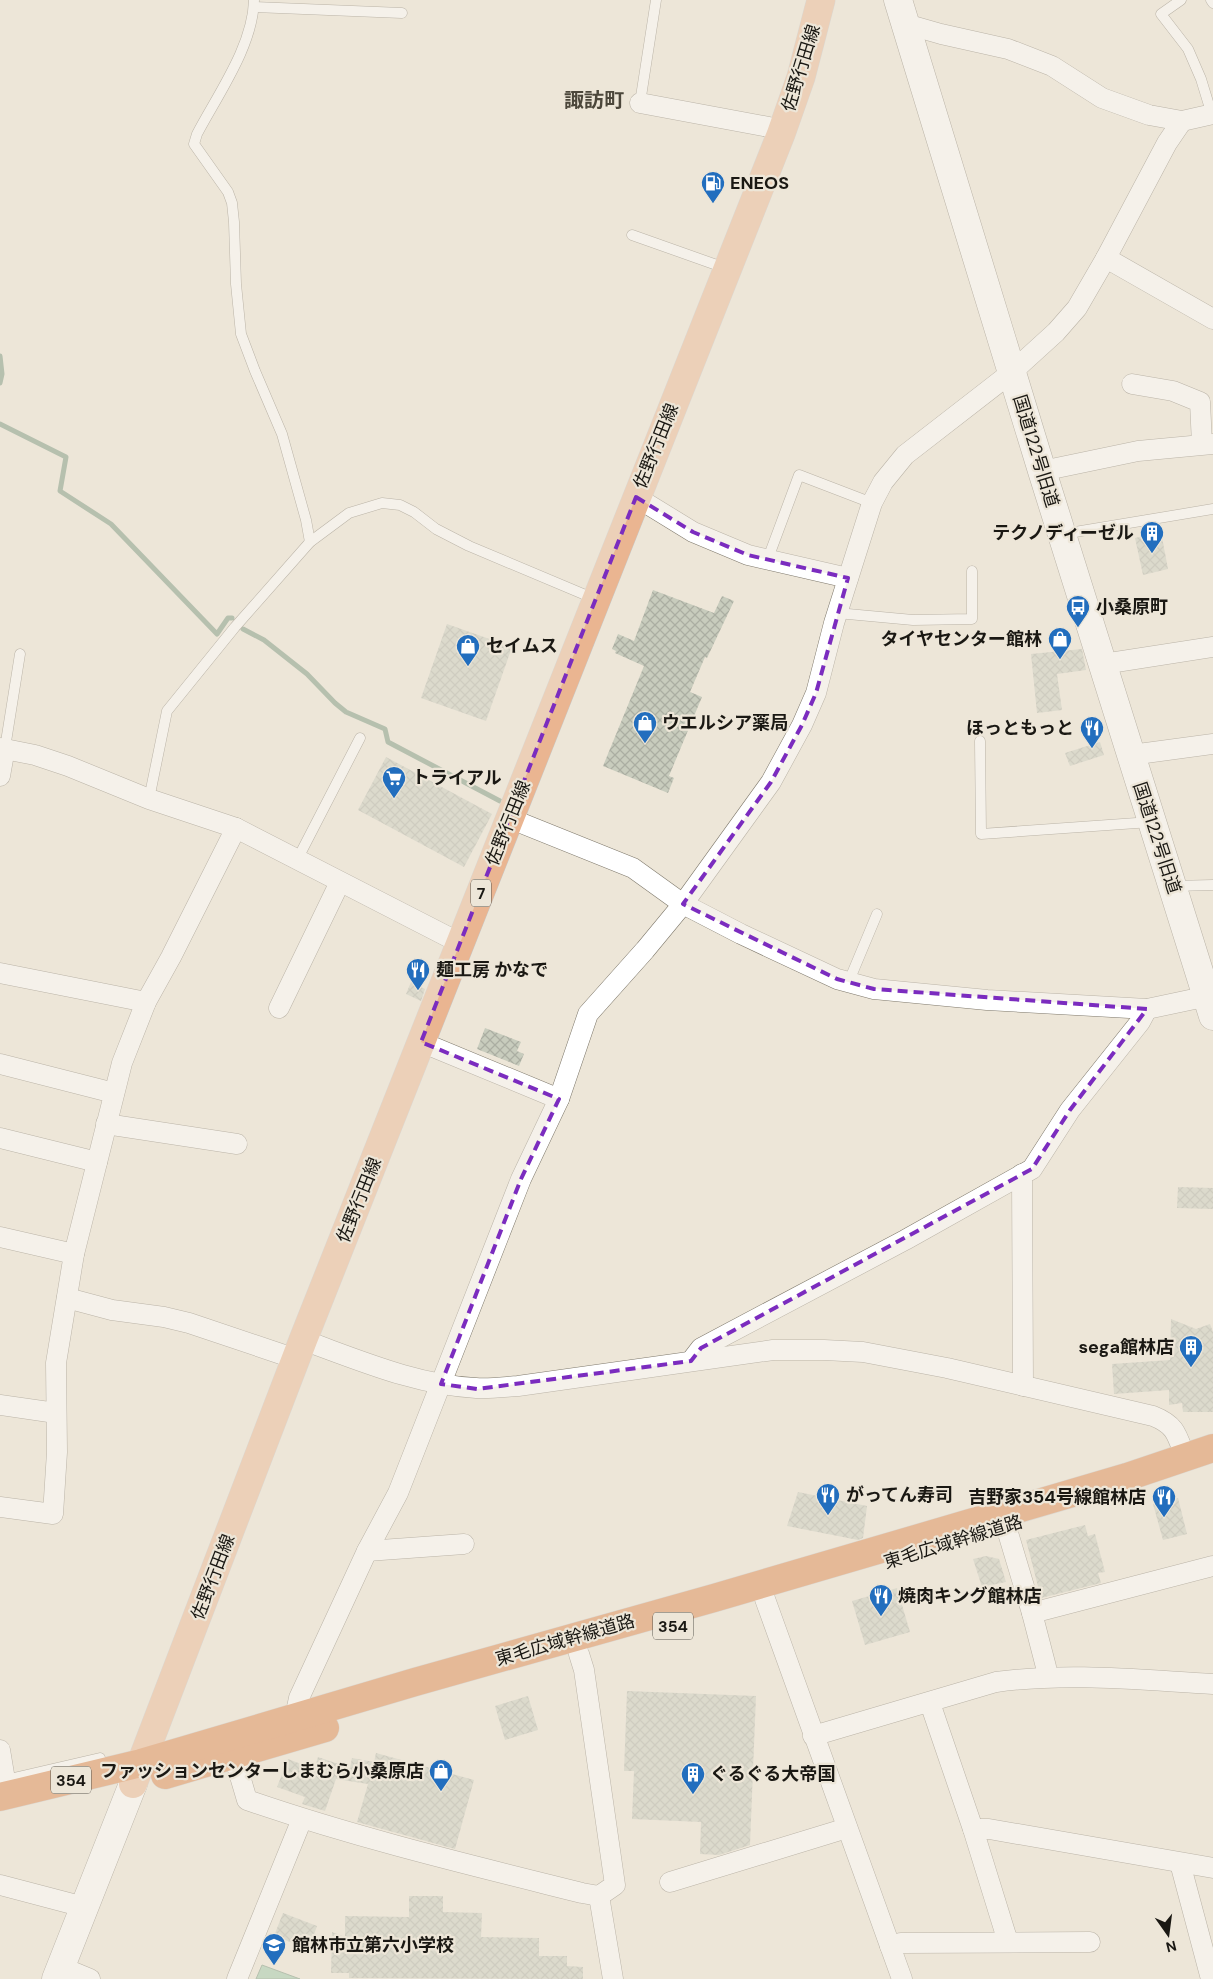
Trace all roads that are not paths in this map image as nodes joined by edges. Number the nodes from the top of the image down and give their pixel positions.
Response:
1 (656, 0) edge
2 (821, 0) edge
3 (1181, 0) edge
4 (1210, 0) edge
5 (254, 3) edge
6 (1213, 3) edge
7 (902, 12) edge
8 (402, 13) dead end
9 (640, 103) joint
10 (1212, 114) edge
11 (1182, 121) junction
12 (781, 134) junction
13 (632, 235) dead end
14 (1106, 258) junction
15 (728, 269) junction
16 (1213, 319) edge
17 (1012, 372) junction
18 (1132, 384) dead end
19 (1208, 444) edge
20 (1042, 471) junction
21 (636, 497) junction
22 (872, 503) junction
23 (1213, 509) edge
24 (1062, 534) junction
25 (310, 542) junction
26 (767, 561) junction
27 (972, 571) dead end
28 (848, 578) junction
29 (596, 599) junction
30 (837, 613) junction
31 (1213, 647) edge
32 (20, 654) dead end
33 (1102, 664) junction
34 (360, 738) dead end
35 (980, 742) dead end
36 (1213, 744) edge
37 (3, 748) edge
38 (1131, 755) junction
39 (0, 776) edge
40 (149, 799) junction
41 (510, 819) junction
42 (1152, 822) junction
43 (236, 828) junction
44 (296, 860) junction
45 (340, 882) junction
46 (1172, 886) junction
47 (1213, 886) edge
48 (683, 904) junction
49 (877, 914) dead end
50 (460, 943) junction
51 (0, 973) edge
52 (848, 981) junction
53 (146, 1002) junction
54 (1211, 1002) edge
55 (279, 1008) dead end
56 (1147, 1009) junction
57 (421, 1042) junction
58 (0, 1064) edge
59 (114, 1094) junction
60 (559, 1099) junction
61 (106, 1124) junction
62 (0, 1138) edge
63 (237, 1144) dead end
64 (97, 1162) junction
65 (1022, 1174) junction
66 (0, 1237) edge
67 (74, 1254) junction
68 (67, 1298) junction
69 (299, 1349) junction
70 (691, 1361) junction
71 (441, 1384) junction
72 (1023, 1386) junction
73 (0, 1405) edge
74 (56, 1413) junction
75 (1213, 1448) edge
76 (1185, 1457) junction
77 (1213, 1467) edge
78 (0, 1508) edge
79 (1004, 1520) junction
80 (464, 1544) dead end
81 (367, 1551) junction
82 (1213, 1566) edge
83 (765, 1599) junction
84 (1032, 1613) junction
85 (579, 1654) junction
86 (1047, 1677) junction
87 (1213, 1684) edge
88 (930, 1703) junction
89 (295, 1717) junction
90 (813, 1736) junction
91 (0, 1750) edge
92 (234, 1756) junction
93 (137, 1773) junction
94 (2, 1786) edge
95 (0, 1812) edge
96 (302, 1819) junction
97 (847, 1828) junction
98 (973, 1829) junction
99 (1180, 1863) junction
100 (1213, 1868) edge
101 (670, 1882) dead end
102 (0, 1885) edge
103 (599, 1896) junction
104 (84, 1907) junction
105 (1008, 1942) junction
106 (1090, 1942) dead end
107 (890, 1946) junction
108 (59, 1973) edge
109 (90, 1979) edge
110 (237, 1979) edge
111 (613, 1979) edge
112 (902, 1979) edge
113 (1211, 1979) edge

1 - 9 lane
2 - 12 main road, 佐野行田線 / 7
3 - 10 lane
4 - 6 lane
5 - 8 lane
5 - 25 lane
7 - 11 street
7 - 17 street, 国道122号旧道
9 - 12 street
10 - 11 street
11 - 14 street
12 - 15 main road, 佐野行田線 / 7
13 - 15 lane
14 - 16 street
14 - 17 street
15 - 21 main road, 佐野行田線 / 7
17 - 20 street, 国道122号旧道
17 - 22 street
18 - 19 street
19 - 20 street
20 - 24 street, 国道122号旧道
21 - 26 street
21 - 29 main road, 佐野行田線 / 7
22 - 26 lane
22 - 28 street
23 - 24 lane
24 - 33 street, 国道122号旧道
25 - 29 lane
25 - 40 lane
26 - 28 street
27 - 30 lane
28 - 30 street
29 - 41 main road, 佐野行田線 / 7
30 - 48 street
31 - 33 street
32 - 37 lane
33 - 38 street, 国道122号旧道
34 - 44 lane
35 - 42 lane
36 - 38 street
37 - 39 street
37 - 40 street
38 - 42 street, 国道122号旧道
40 - 43 street
41 - 48 street
41 - 50 main road, 佐野行田線 / 7
42 - 46 street, 国道122号旧道
43 - 44 street
43 - 53 street
44 - 45 street
45 - 50 street
45 - 55 street
46 - 47 lane
46 - 54 street, 国道122号旧道
48 - 52 street
48 - 60 street
49 - 52 lane
50 - 57 main road, 佐野行田線 / 7
51 - 53 street
52 - 56 street
53 - 59 street
54 - 56 street
56 - 65 street
57 - 60 street
57 - 69 main road, 佐野行田線 / 7
58 - 59 street
59 - 61 street
60 - 71 street
61 - 63 street
61 - 64 street
62 - 64 street
64 - 67 street
65 - 70 street
65 - 72 street
66 - 67 street
67 - 68 street
68 - 69 street
68 - 74 street
69 - 71 street
69 - 93 main road, 佐野行田線 / 7
70 - 71 street
70 - 72 street
71 - 81 street
72 - 76 street
73 - 74 street
74 - 78 street
75 - 76 highway, 東毛広域幹線道路 / 354
76 - 79 highway, 東毛広域幹線道路 / 354
77 - 79 highway, 東毛広域幹線道路 / 354
79 - 83 highway, 東毛広域幹線道路 / 354
79 - 84 street
79 - 89 highway, 東毛広域幹線道路 / 354
80 - 81 street
81 - 89 street
82 - 84 street
83 - 85 highway, 東毛広域幹線道路 / 354
83 - 90 street
84 - 86 street
85 - 92 highway, 東毛広域幹線道路 / 354
85 - 103 street
86 - 87 street
86 - 88 street
88 - 90 street
88 - 98 street
89 - 93 highway, 東毛広域幹線道路 / 354
90 - 97 street
91 - 94 street
92 - 93 highway, 東毛広域幹線道路 / 354
92 - 96 street
93 - 94 highway, 東毛広域幹線道路 / 354
93 - 95 highway, 東毛広域幹線道路 / 354
93 - 104 street
96 - 103 street
96 - 110 street
97 - 101 street
97 - 107 street
98 - 99 street
98 - 105 street
99 - 100 street
99 - 113 street
102 - 104 street
103 - 111 street
104 - 108 street
105 - 106 street
105 - 107 street
107 - 112 street
108 - 109 street

